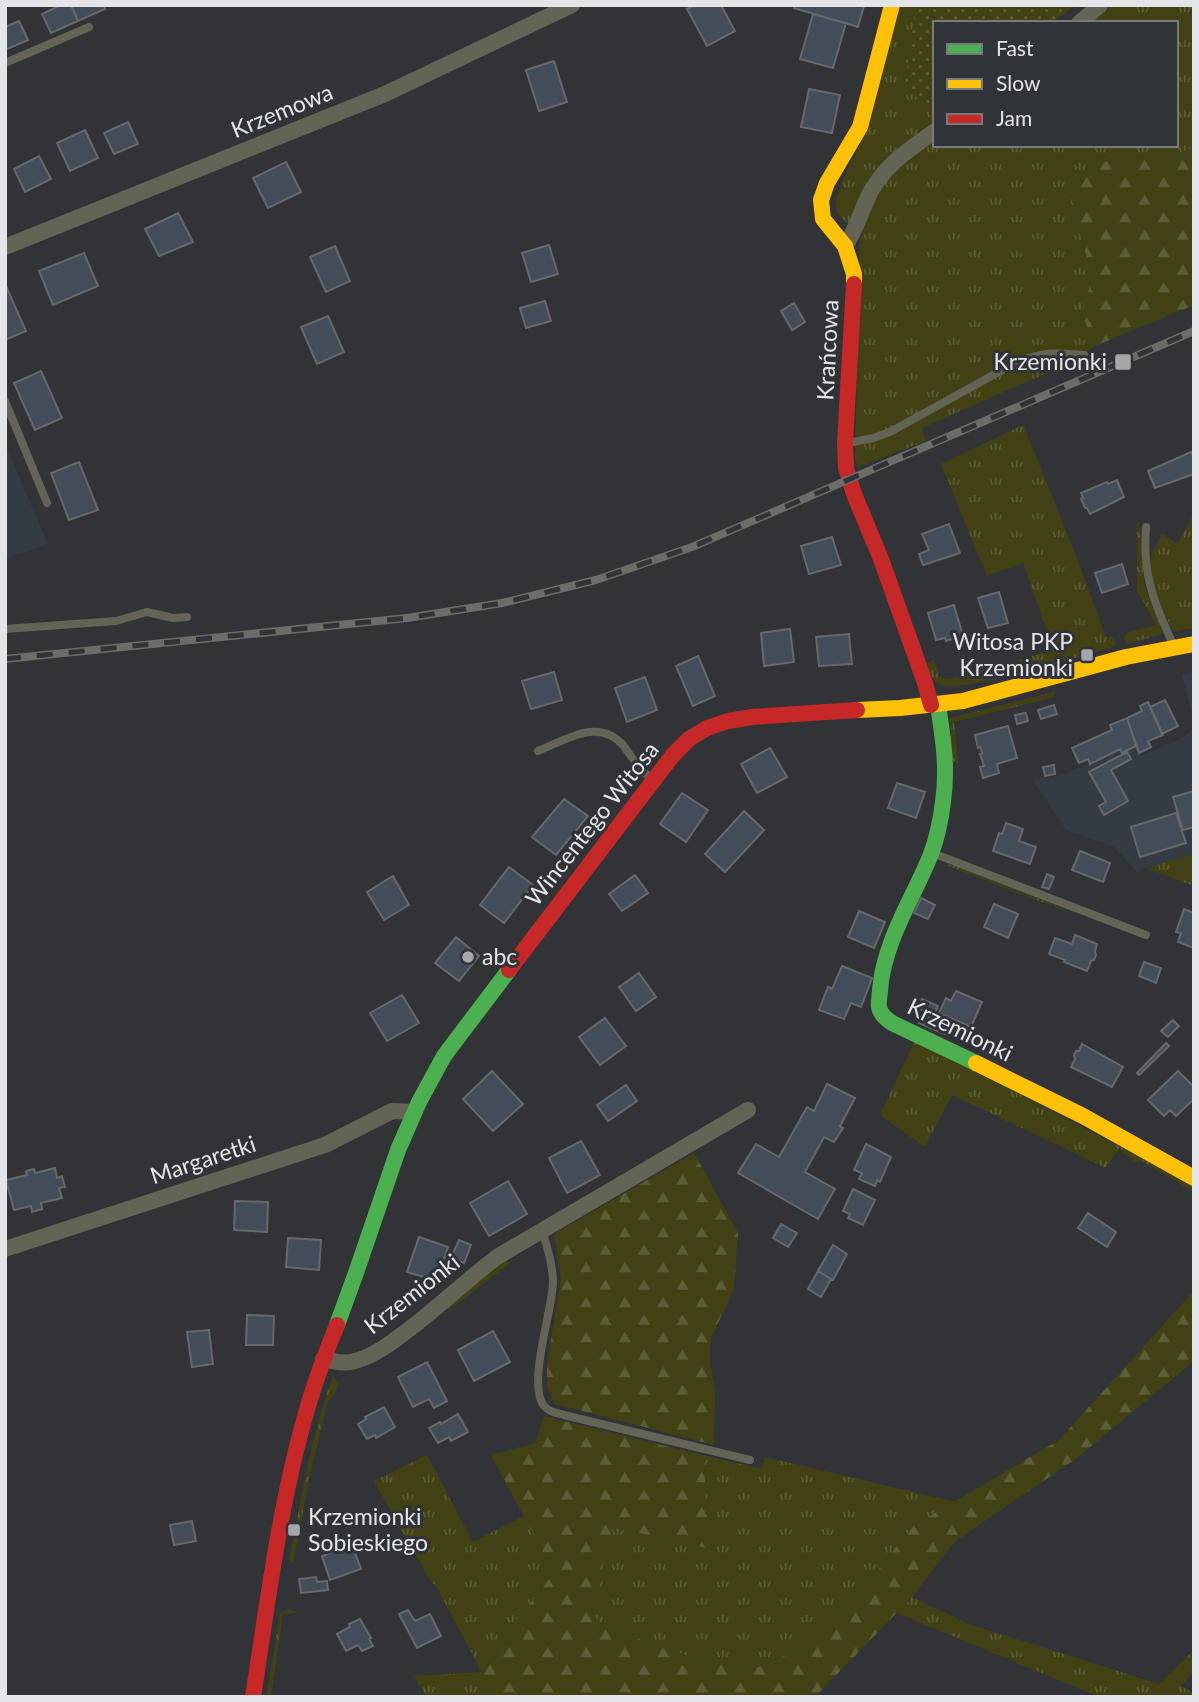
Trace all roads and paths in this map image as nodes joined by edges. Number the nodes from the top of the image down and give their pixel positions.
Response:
1 (572, 5) edge
2 (892, 5) edge
3 (1100, 5) edge
4 (1081, 21) edge
5 (89, 27) dead end
6 (5, 64) edge
7 (933, 132) edge
8 (845, 246) junction
9 (5, 247) edge
10 (1084, 355) dead end
11 (5, 401) edge
12 (845, 443) junction
13 (47, 503) dead end
14 (1146, 527) dead end
15 (187, 617) dead end
16 (5, 629) edge
17 (1194, 644) edge
18 (1174, 647) junction
19 (934, 705) junction
20 (538, 751) dead end
21 (654, 780) junction
22 (932, 852) junction
23 (1146, 935) dead end
24 (748, 1110) dead end
25 (413, 1112) junction
26 (1194, 1178) edge
27 (542, 1230) junction
28 (5, 1249) edge
29 (323, 1359) junction
30 (750, 1461) dead end
31 (253, 1697) edge

1 - 9 street, Krzemowa
2 - 8 street, Krańcowa
3 - 4 street
5 - 6 lane
7 - 8 street
8 - 12 street, Krańcowa
10 - 12 lane
11 - 13 lane
12 - 19 street, Krańcowa
14 - 18 lane
15 - 16 lane
17 - 18 street, Wincentego Witosa
18 - 19 street, Wincentego Witosa
19 - 21 street, Wincentego Witosa
19 - 22 street, Krzemionki
20 - 21 lane
21 - 25 street, Wincentego Witosa
22 - 23 lane
22 - 26 street, Krzemionki
24 - 27 street, Krzemionki
25 - 28 street, Margaretki
25 - 29 street, Wincentego Witosa
27 - 29 street, Krzemionki
27 - 30 lane
29 - 31 street

